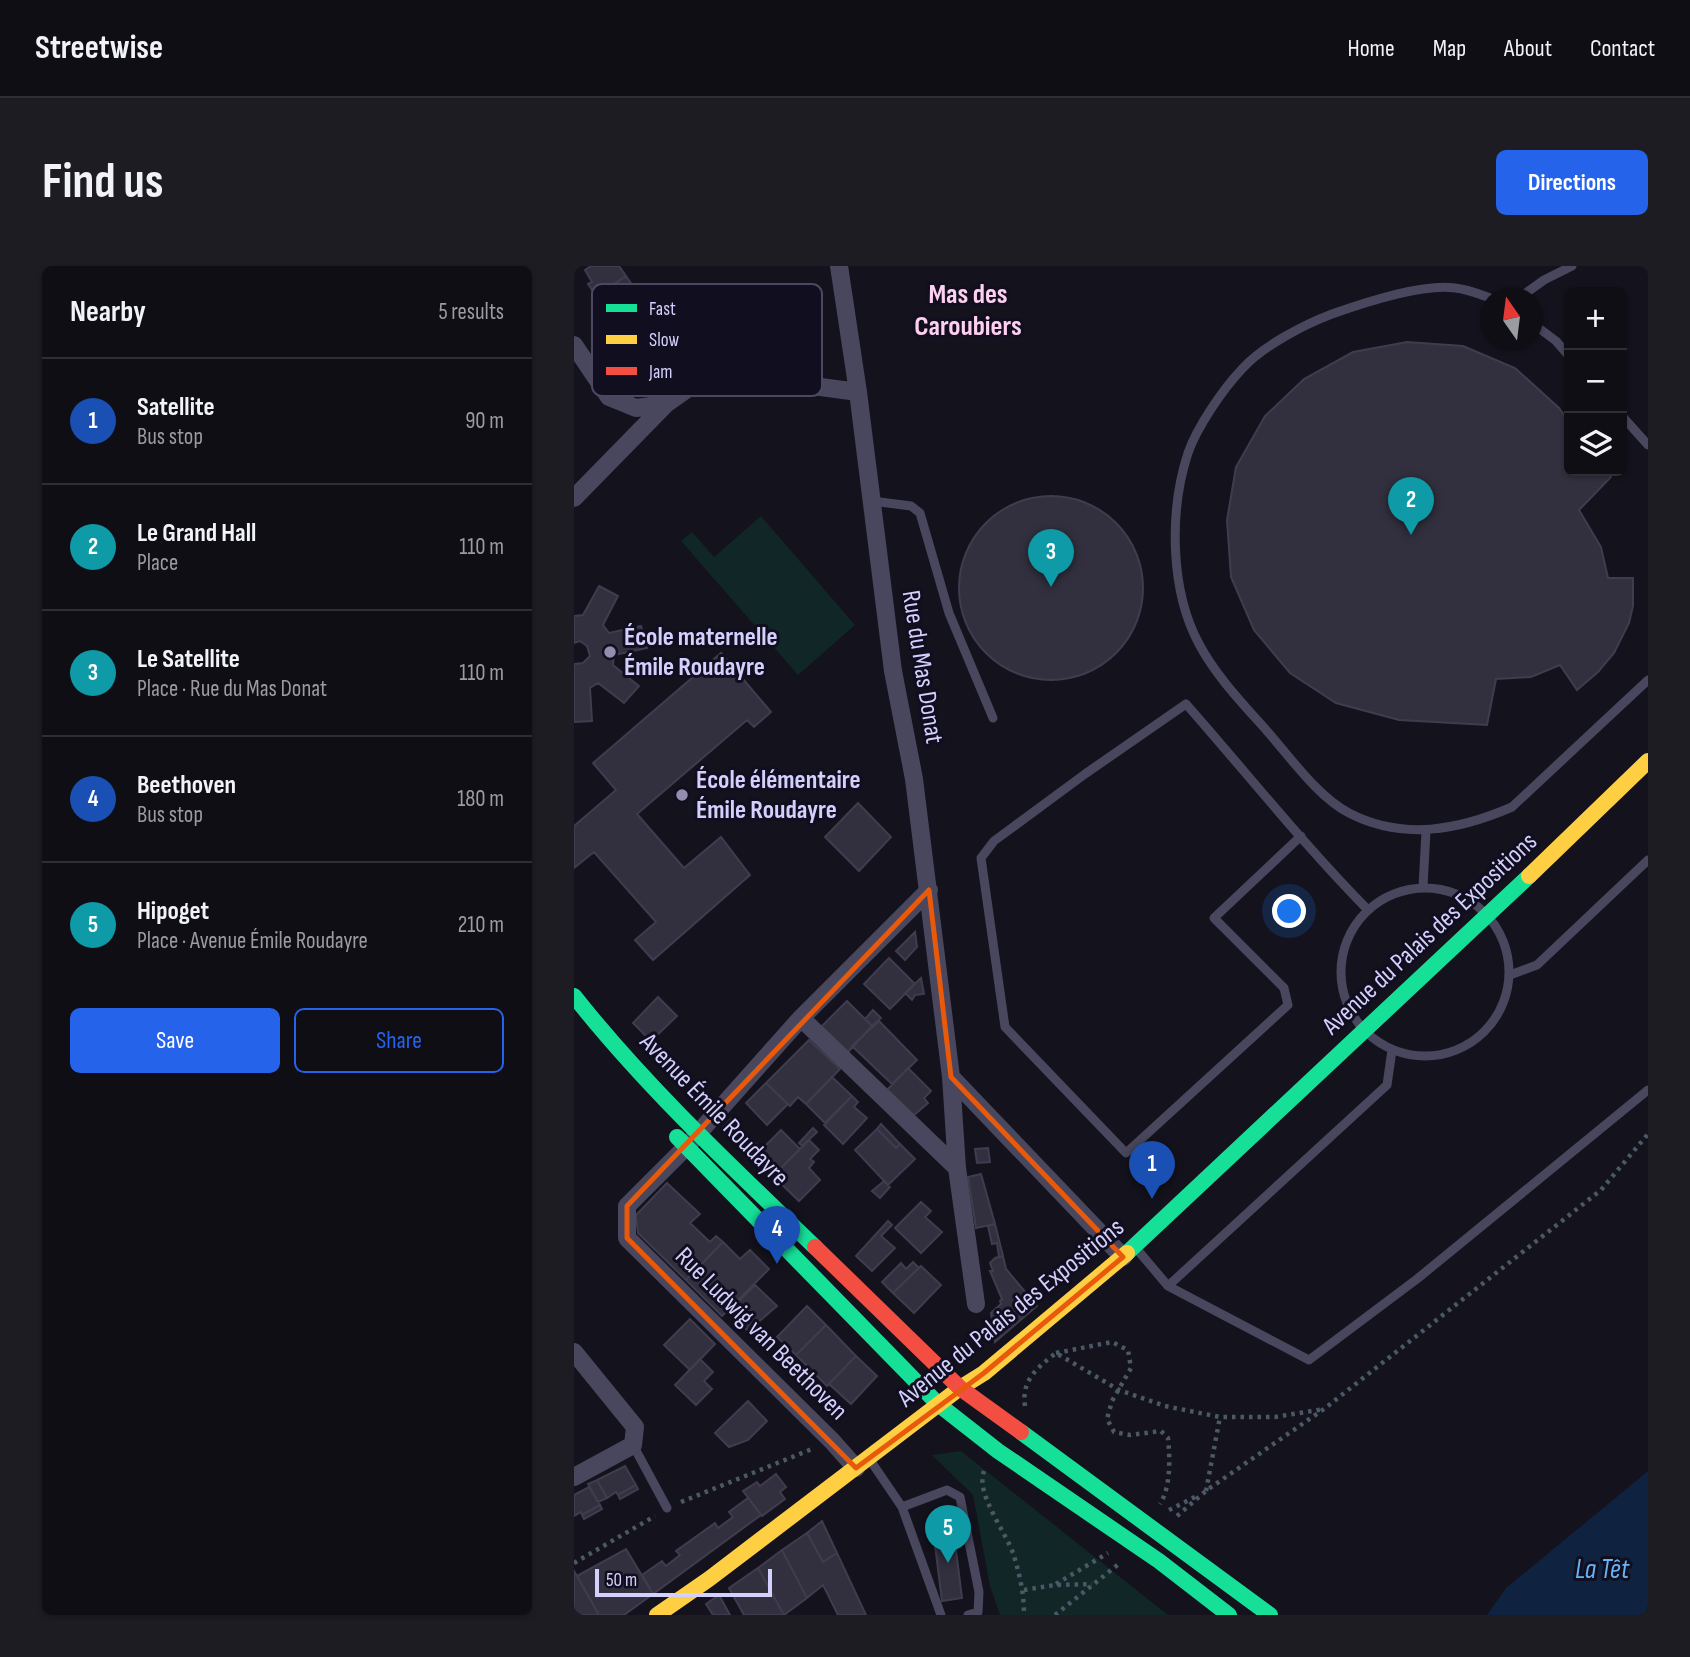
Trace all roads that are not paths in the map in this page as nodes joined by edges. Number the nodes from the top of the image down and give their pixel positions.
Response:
1 (839, 266) edge
2 (1572, 266) edge
3 (1534, 287) edge
4 (1480, 295) edge
5 (1543, 331) edge
6 (574, 345) edge
7 (1564, 350) edge
8 (592, 372) edge
9 (822, 387) edge
10 (858, 392) junction
11 (608, 396) edge
12 (677, 396) edge
13 (666, 404) junction
14 (1627, 422) edge
15 (1648, 445) edge
16 (574, 498) edge
17 (872, 501) junction
18 (1648, 680) edge
19 (993, 718) dead end
20 (1648, 761) edge
21 (1426, 831) junction
22 (1301, 836) junction
23 (1648, 860) edge
24 (1423, 887) junction
25 (929, 890) junction
26 (1367, 909) junction
27 (1488, 915) junction
28 (1510, 975) junction
29 (574, 996) edge
30 (574, 1017) edge
31 (801, 1018) junction
32 (1363, 1030) junction
33 (1392, 1050) junction
34 (951, 1077) junction
35 (1648, 1090) edge
36 (692, 1141) junction
37 (957, 1168) junction
38 (1128, 1251) junction
39 (1168, 1286) junction
40 (976, 1304) dead end
41 (574, 1352) edge
42 (960, 1388) junction
43 (938, 1404) junction
44 (633, 1445) junction
45 (862, 1463) junction
46 (574, 1477) edge
47 (902, 1507) junction
48 (667, 1508) road end
49 (657, 1615) edge
50 (941, 1615) edge
51 (968, 1615) edge
52 (1229, 1615) edge
53 (1270, 1615) edge

1 - 10 street, Rue du Mas Donat
2 - 3 lane
4 - 21 lane
5 - 7 lane
6 - 8 street
9 - 10 street
10 - 17 street, Rue du Mas Donat
11 - 13 street
12 - 13 street
13 - 16 street
14 - 15 lane
17 - 19 lane
17 - 25 street, Rue du Mas Donat
18 - 21 lane
20 - 27 main road, Avenue du Palais des Expositions
21 - 24 lane
22 - 22 lane
22 - 26 lane
23 - 28 lane
24 - 26 lane
24 - 27 lane
25 - 31 street
25 - 34 street, Rue du Mas Donat
26 - 32 lane
27 - 28 lane
27 - 32 main road, Avenue du Palais des Expositions
28 - 33 lane
29 - 36 main road, Avenue Émile Roudayre
30 - 36 main road, Avenue Émile Roudayre
31 - 36 street
31 - 37 street
32 - 33 lane
32 - 38 main road, Avenue du Palais des Expositions
33 - 39 lane
34 - 37 street, Rue du Mas Donat
34 - 38 street
35 - 39 lane
36 - 42 main road, Avenue Émile Roudayre
36 - 43 main road, Avenue Émile Roudayre
36 - 45 street, Rue Ludwig van Beethoven
37 - 40 street, Rue du Mas Donat
38 - 39 lane
38 - 42 main road, Avenue du Palais des Expositions
41 - 44 street
42 - 43 main road, Avenue du Palais des Expositions
42 - 53 main road, Avenue Émile Roudayre
43 - 45 main road, Avenue du Palais des Expositions
43 - 52 main road, Avenue Émile Roudayre
44 - 46 street
44 - 48 lane
45 - 47 lane
45 - 49 main road, Avenue du Palais des Expositions
47 - 50 lane
47 - 51 lane

